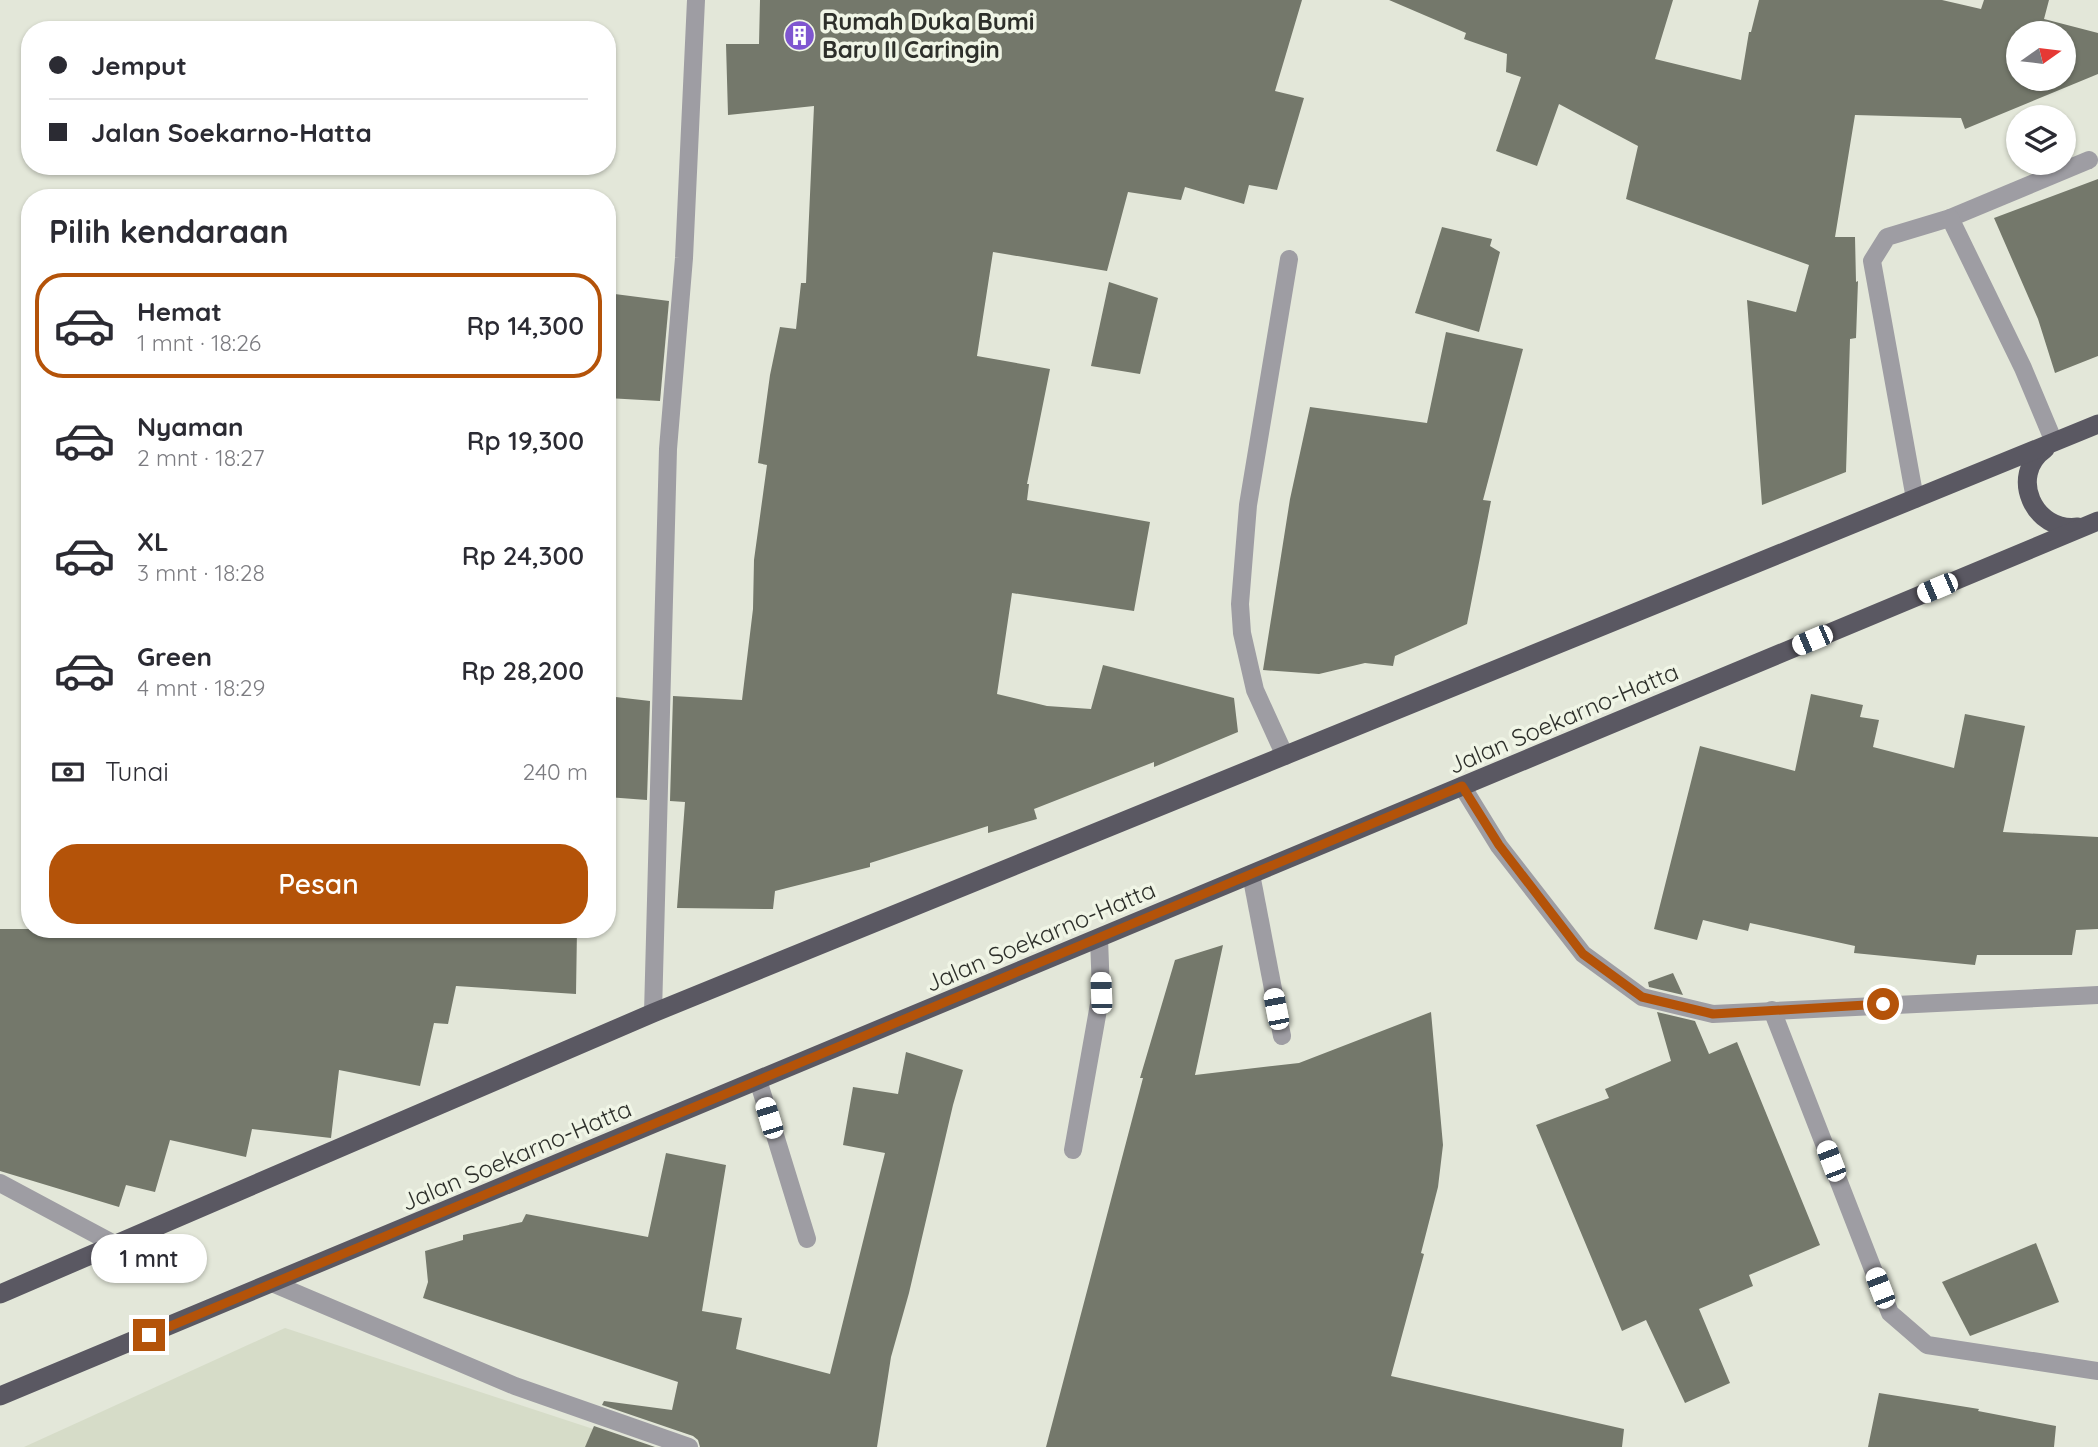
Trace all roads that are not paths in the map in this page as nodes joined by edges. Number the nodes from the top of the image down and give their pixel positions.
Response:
1 (696, 0) edge
2 (2089, 160) dead end
3 (1950, 218) junction
4 (1289, 259) dead end
5 (2098, 424) edge
6 (2054, 442) junction
7 (1915, 499) junction
8 (2093, 523) edge
9 (1285, 756) junction
10 (1462, 786) junction
11 (1251, 874) junction
12 (1099, 938) junction
13 (2098, 995) edge
14 (1772, 1010) junction
15 (653, 1013) junction
16 (1282, 1036) dead end
17 (758, 1080) junction
18 (1073, 1150) dead end
19 (0, 1183) edge
20 (807, 1240) dead end
21 (114, 1244) junction
22 (272, 1283) junction
23 (0, 1294) edge
24 (2098, 1371) edge
25 (0, 1396) edge
26 (689, 1447) edge

1 - 15 street
2 - 3 street
3 - 6 street
3 - 7 street
4 - 9 street
5 - 6 highway
6 - 7 highway
6 - 8 highway
7 - 9 highway
8 - 10 highway, Jalan Soekarno-Hatta
9 - 15 highway
10 - 11 highway, Jalan Soekarno-Hatta
10 - 14 street
11 - 12 highway, Jalan Soekarno-Hatta
11 - 16 street
12 - 17 highway, Jalan Soekarno-Hatta
12 - 18 street
13 - 14 street
14 - 24 street
15 - 21 highway
17 - 20 street
17 - 22 highway, Jalan Soekarno-Hatta
19 - 21 street
21 - 23 highway
22 - 25 highway, Jalan Soekarno-Hatta
22 - 26 street

